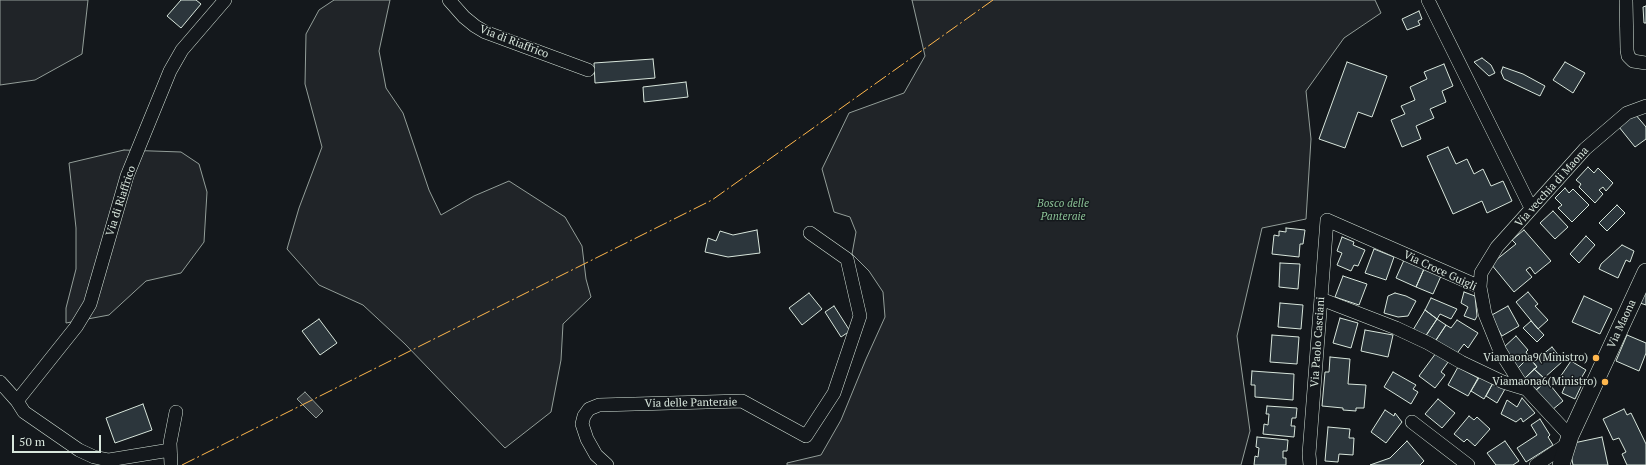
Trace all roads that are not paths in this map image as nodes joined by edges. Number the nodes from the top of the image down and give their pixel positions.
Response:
1 (225, 0) edge
2 (449, 0) edge
3 (1428, 0) edge
4 (1626, 0) edge
5 (1646, 63) edge
6 (588, 70) dead end
7 (1646, 106) edge
8 (1532, 208) junction
9 (1327, 220) joint
10 (810, 233) dead end
11 (1646, 272) edge
12 (1480, 287) junction
13 (1321, 299) junction
14 (0, 382) edge
15 (1528, 390) junction
16 (17, 402) junction
17 (176, 412) dead end
18 (1412, 422) dead end
19 (1568, 440) junction
20 (170, 450) junction
21 (1459, 463) edge
22 (171, 465) edge
23 (607, 465) edge
24 (1310, 465) edge
25 (1536, 465) edge
26 (1561, 465) edge

1 - 16 street, Via di Riaffrico
2 - 6 street, Via di Riaffrico
3 - 8 street
4 - 5 street
7 - 8 street, Via vecchia di Maona
8 - 12 street, Via vecchia di Maona
9 - 12 street, Via Croce Guigli
9 - 13 street, Via Paolo Casciani
10 - 23 street, Via delle Panteraie
11 - 19 main road, Via Maona
12 - 15 street, Via Croce Guigli
13 - 15 street
13 - 24 street, Via Paolo Casciani
14 - 16 street
15 - 19 street, Via Croce Guigli
16 - 20 street
17 - 20 street
18 - 21 street
19 - 25 street
19 - 26 main road, Via Maona
20 - 22 street

